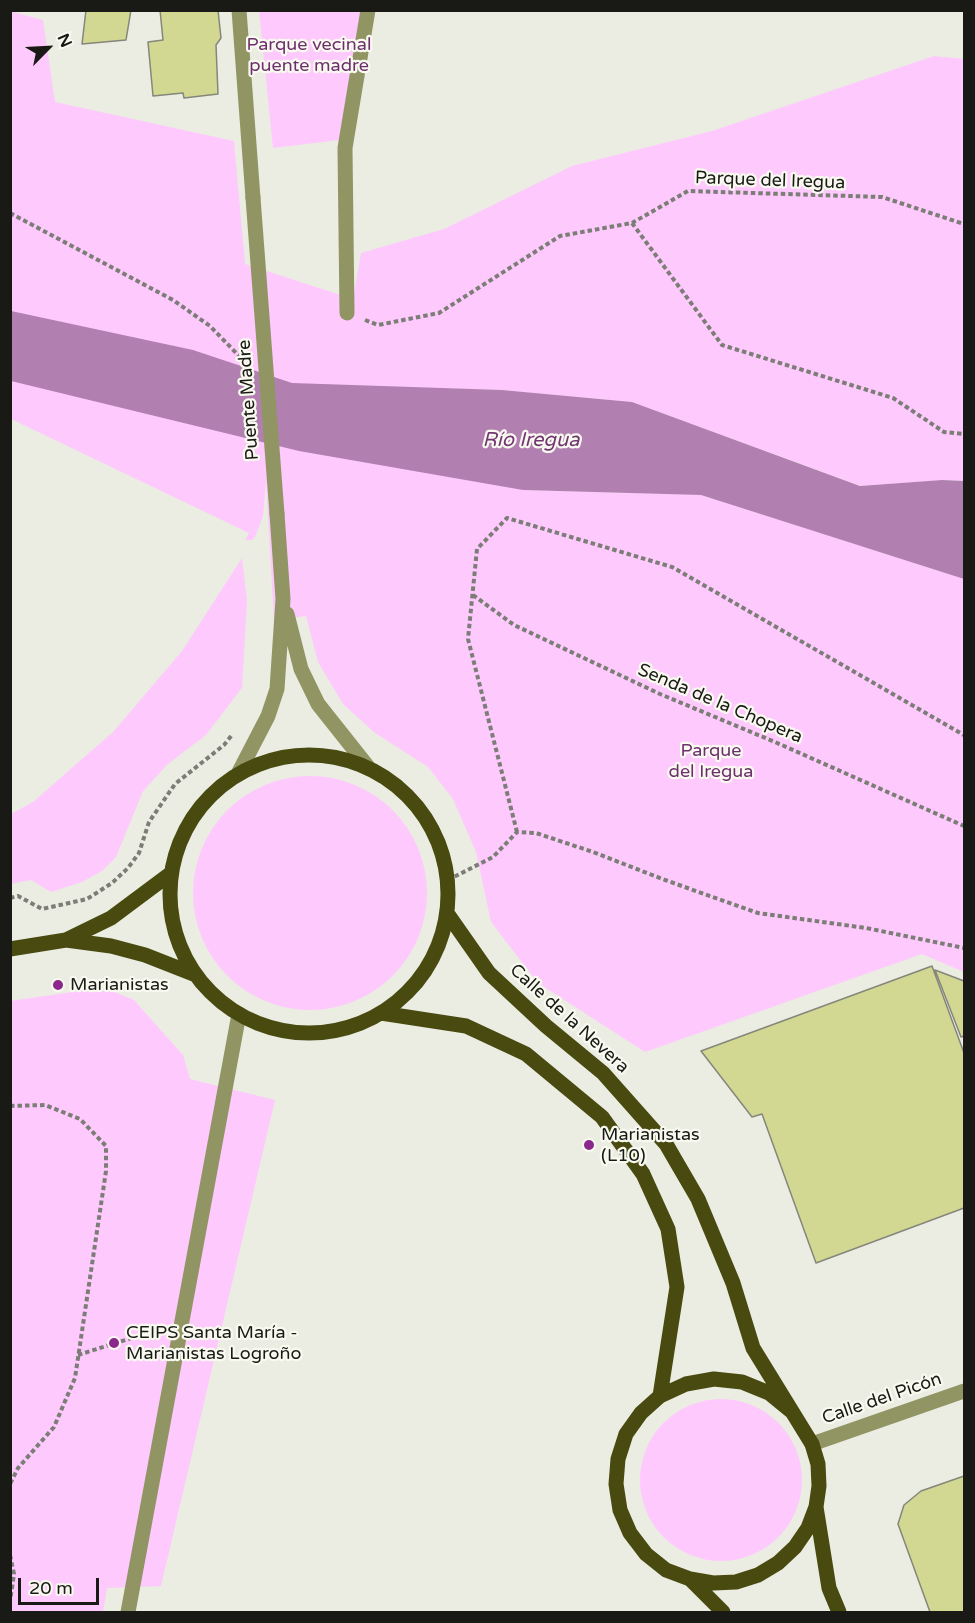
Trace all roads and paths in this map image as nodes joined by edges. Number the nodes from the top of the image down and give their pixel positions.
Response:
1 (239, 10) edge
2 (368, 10) edge
3 (10, 213) edge
4 (632, 223) junction
5 (964, 224) edge
6 (347, 313) joint
7 (242, 359) dead end
8 (964, 434) edge
9 (472, 595) junction
10 (283, 599) junction
11 (235, 730) dead end
12 (964, 735) edge
13 (368, 767) junction
14 (239, 772) junction
15 (964, 826) edge
16 (517, 832) junction
17 (170, 874) junction
18 (448, 880) junction
19 (10, 898) edge
20 (447, 913) junction
21 (66, 940) junction
22 (964, 948) edge
23 (10, 949) edge
24 (196, 975) junction
25 (381, 1013) junction
26 (239, 1014) junction
27 (10, 1106) edge
28 (183, 1321) junction
29 (78, 1355) junction
30 (964, 1391) edge
31 (660, 1396) junction
32 (791, 1411) junction
33 (812, 1444) junction
34 (10, 1484) edge
35 (816, 1507) junction
36 (10, 1555) edge
37 (690, 1580) junction
38 (10, 1601) edge
39 (128, 1612) edge
40 (723, 1612) edge
41 (839, 1612) edge

1 - 10 street, Puente Madre, bridge
2 - 6 street
3 - 7 path
4 - 5 path, Parque del Iregua
4 - 6 path, Parque del Iregua
4 - 8 path
9 - 12 path
9 - 15 path, Senda de la Chopera
9 - 16 path
10 - 13 street
10 - 14 street
11 - 19 path
13 - 14 main road
13 - 18 main road
14 - 17 main road
16 - 18 path
16 - 22 path
17 - 21 main road
17 - 24 main road
18 - 20 main road
20 - 25 main road
20 - 32 main road, Calle de la Nevera
21 - 23 main road
21 - 24 main road
24 - 26 main road
25 - 26 main road
25 - 31 main road
26 - 28 street
27 - 29 path
28 - 29 path
28 - 39 street
29 - 34 path
30 - 33 street, Calle del Picón
31 - 32 main road
31 - 37 main road
32 - 33 main road
33 - 35 main road
35 - 37 main road
35 - 41 main road
36 - 38 path
37 - 40 main road

